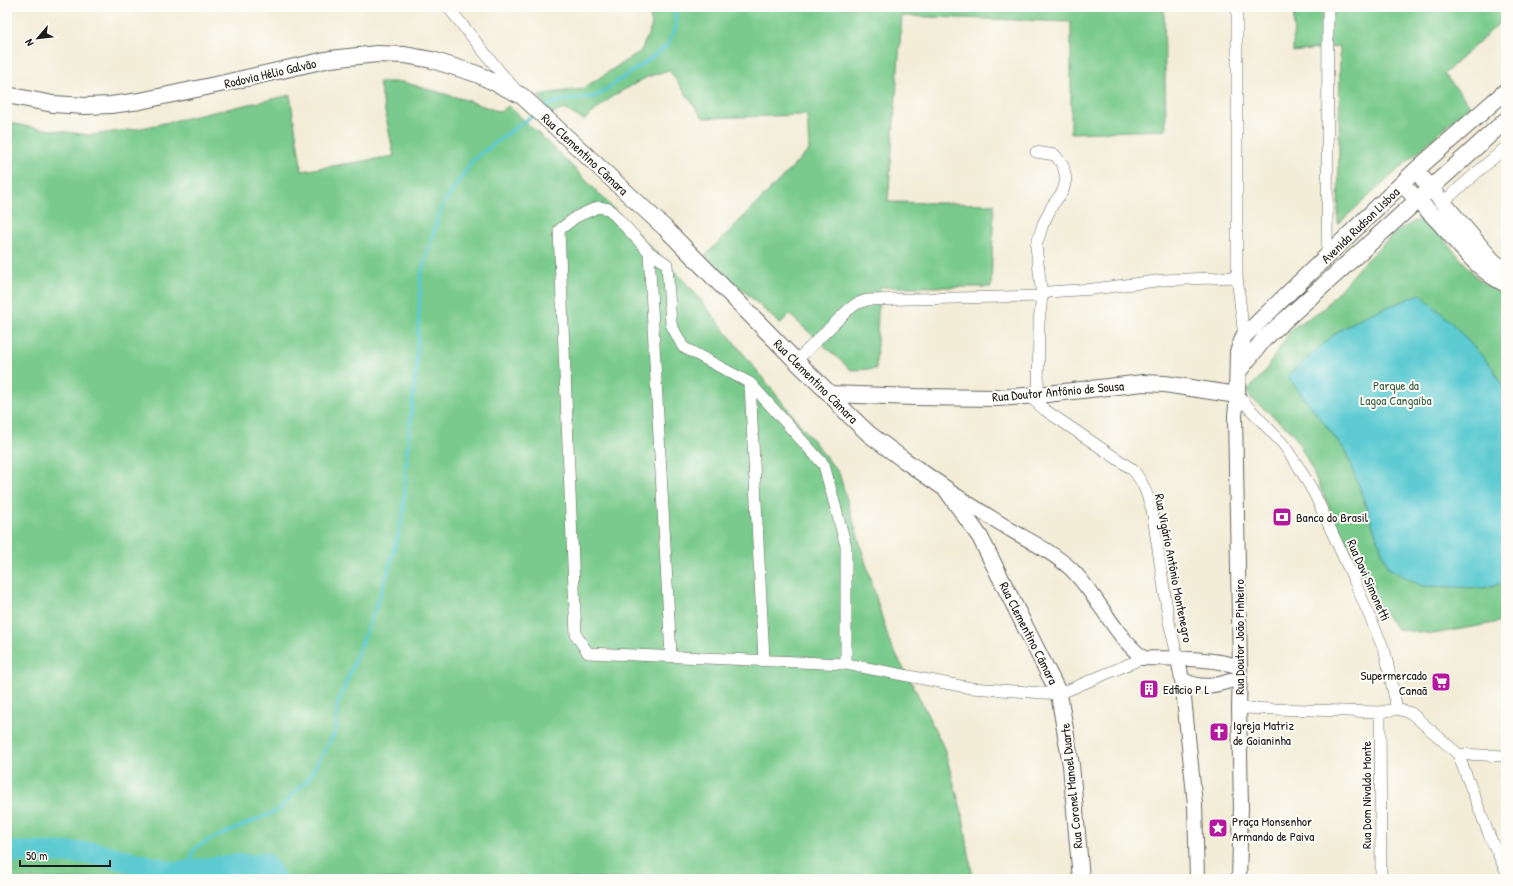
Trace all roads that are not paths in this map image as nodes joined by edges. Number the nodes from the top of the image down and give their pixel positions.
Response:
1 (448, 7) edge
2 (1237, 7) edge
3 (1328, 7) edge
4 (1506, 92) edge
5 (7, 95) edge
6 (525, 98) junction
7 (1506, 120) edge
8 (1506, 147) edge
9 (1036, 152) dead end
10 (1416, 170) junction
11 (1402, 184) junction
12 (1430, 188) junction
13 (1418, 200) junction
14 (1442, 203) junction
15 (649, 252) junction
16 (1327, 257) junction
17 (1506, 268) edge
18 (1236, 277) junction
19 (1506, 284) edge
20 (1042, 296) junction
21 (1244, 336) junction
22 (796, 362) junction
23 (1238, 372) junction
24 (750, 383) junction
25 (830, 394) junction
26 (1033, 396) junction
27 (1237, 396) junction
28 (946, 489) junction
29 (671, 656) junction
30 (1143, 658) junction
31 (1178, 659) junction
32 (764, 660) junction
33 (846, 664) junction
34 (1240, 673) junction
35 (1182, 679) junction
36 (1059, 694) junction
37 (1239, 708) junction
38 (1397, 709) junction
39 (1380, 712) junction
40 (1458, 754) junction
41 (1506, 756) edge
42 (1506, 871) edge
43 (1081, 879) edge
44 (1197, 879) edge
45 (1239, 879) edge
46 (1381, 879) edge

1 - 6 street
2 - 18 street
3 - 16 street
4 - 10 main road, Avenida Rudson Lisboa
5 - 6 main road, Rodovia Hélio Galvão
6 - 22 main road, Rua Clementino Câmara
7 - 12 main road, Avenida Rudson Lisboa
8 - 14 street
9 - 20 street
10 - 11 main road, Avenida Rudson Lisboa
10 - 12 main road
11 - 13 main road
11 - 16 main road, Avenida Rudson Lisboa
12 - 13 main road, Avenida Rudson Lisboa
12 - 14 main road
13 - 19 main road
13 - 23 main road, Avenida Rudson Lisboa
14 - 17 main road
15 - 24 street
15 - 29 street
15 - 29 street
16 - 21 main road, Avenida Rudson Lisboa
18 - 20 street
18 - 21 street
20 - 22 street
20 - 26 street
21 - 23 main road, Avenida Rudson Lisboa
22 - 25 main road, Rua Clementino Câmara
23 - 27 main road, Avenida Rudson Lisboa
24 - 32 street
24 - 33 street
25 - 26 main road, Rua Doutor Antônio de Sousa
25 - 28 main road, Rua Clementino Câmara
26 - 27 main road, Rua Doutor Antônio de Sousa
26 - 31 street, Rua Vigário Antônio Montenegro
27 - 34 street, Rua Doutor João Pinheiro
27 - 38 street, Rua Davi Simonetti
28 - 30 street
28 - 36 main road, Rua Clementino Câmara
29 - 32 street
30 - 31 street
30 - 36 street
31 - 34 street
31 - 35 street
32 - 33 street
33 - 36 street
34 - 35 street
34 - 37 street, Rua Doutor João Pinheiro
35 - 44 street
36 - 43 main road, Rua Coronel Manoel Duarte
37 - 39 street
37 - 45 street, Rua Doutor João Pinheiro
38 - 39 street
38 - 40 street
39 - 46 street, Rua Dom Nivaldo Monte
40 - 41 street
40 - 42 street

